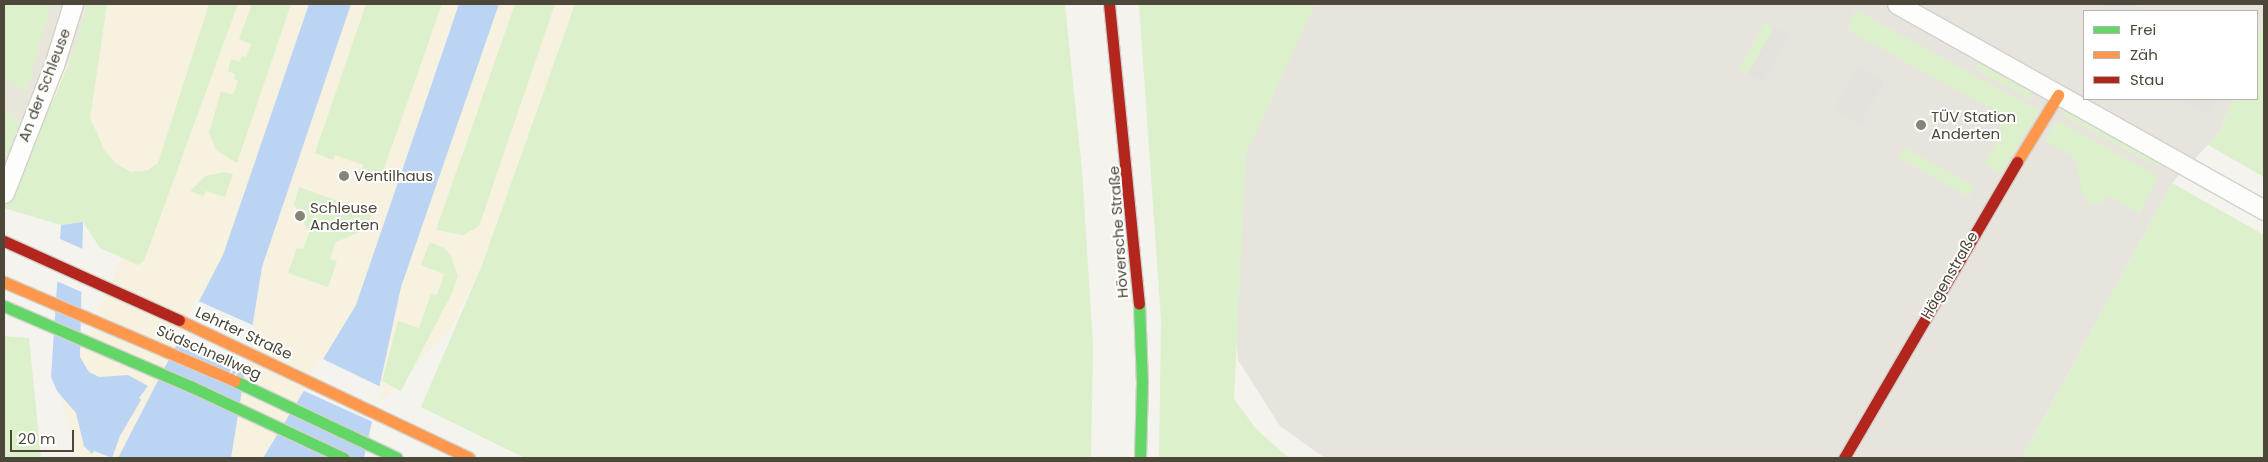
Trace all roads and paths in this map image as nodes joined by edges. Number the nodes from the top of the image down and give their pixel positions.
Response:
1 (73, 4) edge
2 (1109, 4) edge
3 (1897, 4) edge
4 (2058, 95) junction
5 (4, 193) edge
6 (2264, 210) edge
7 (4, 241) edge
8 (4, 282) edge
9 (4, 306) edge
10 (344, 458) edge
11 (397, 458) edge
12 (469, 458) edge
13 (1140, 458) edge
14 (1844, 458) edge

1 - 5 street, An der Schleuse
2 - 13 main road, Höversche Straße
3 - 4 street
4 - 6 street
4 - 14 main road, Hägenstraße
7 - 12 main road, Lehrter Straße
8 - 11 main road, Südschnellweg
9 - 10 main road

